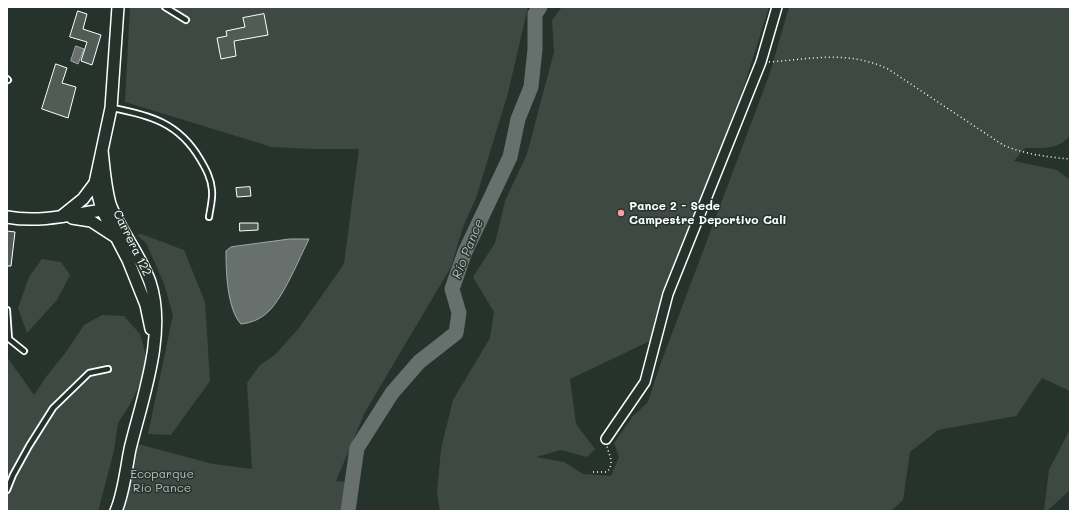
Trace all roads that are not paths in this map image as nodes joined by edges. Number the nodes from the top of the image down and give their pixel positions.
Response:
1 (118, 7) edge
2 (165, 7) edge
3 (777, 7) edge
4 (186, 20) dead end
5 (110, 108) junction
6 (102, 150) junction
7 (96, 183) junction
8 (106, 207) junction
9 (7, 217) edge
10 (59, 217) junction
11 (209, 218) dead end
12 (117, 239) junction
13 (7, 310) edge
14 (153, 346) junction
15 (24, 351) dead end
16 (108, 369) dead end
17 (606, 439) road end
18 (7, 490) edge
19 (116, 511) edge

1 - 5 street, Carrera 122
2 - 4 lane
3 - 17 street
5 - 6 street, Carrera 122
5 - 11 lane
6 - 7 street, Carrera 122
6 - 8 street, Carrera 122
7 - 8 street, Carrera 122
7 - 10 street
8 - 10 street
8 - 12 street, Carrera 122
8 - 14 street, Carrera 122
9 - 10 street
10 - 12 street
12 - 14 street, Carrera 122
13 - 15 lane
14 - 19 street, Carrera 122
16 - 18 lane

